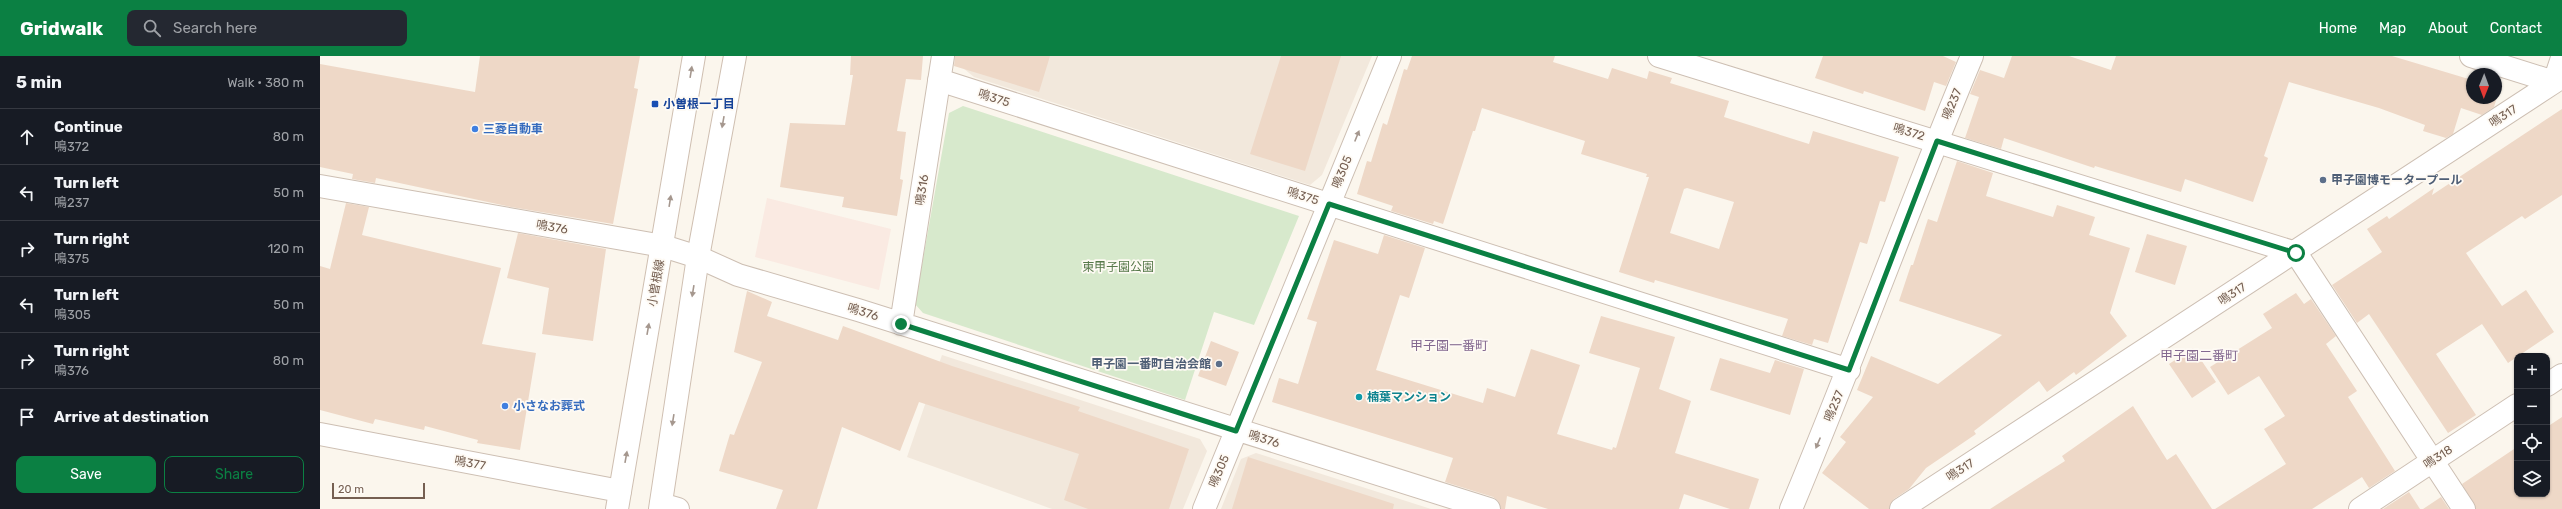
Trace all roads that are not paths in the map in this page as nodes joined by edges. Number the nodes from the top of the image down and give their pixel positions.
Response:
1 (694, 56) edge
2 (735, 56) edge
3 (943, 56) edge
4 (1390, 56) edge
5 (1659, 56) edge
6 (1972, 56) edge
7 (2471, 56) edge
8 (2562, 58) edge
9 (939, 80) junction
10 (2558, 80) edge
11 (1937, 141) junction
12 (320, 186) edge
13 (1329, 204) junction
14 (663, 246) junction
15 (2296, 253) junction
16 (698, 257) junction
17 (901, 324) junction
18 (1849, 370) junction
19 (2562, 376) edge
20 (2550, 383) edge
21 (2514, 407) edge
22 (1236, 431) junction
23 (320, 434) edge
24 (2433, 460) junction
25 (618, 500) edge
26 (666, 507) edge
27 (1204, 509) edge
28 (1489, 509) edge
29 (1791, 509) edge
30 (1901, 509) edge
31 (2360, 509) edge
32 (2464, 509) edge

14 -> 1 street, 小曽根線
2 -> 16 street
3 - 9 street, 鳴316
13 -> 4 street, 鳴305
5 - 11 street, 鳴372
6 - 11 street, 鳴237
7 - 10 street
8 - 10 street
9 - 13 street, 鳴375
9 - 17 street, 鳴316
10 - 15 street, 鳴317
11 - 15 street, 鳴372
11 - 18 street, 鳴237
12 - 14 street, 鳴376
13 - 18 street, 鳴375
13 - 22 street, 鳴305
14 - 16 street, 鳴376
25 -> 14 street, 小曽根線
15 - 24 street
15 - 30 street, 鳴317
16 - 17 street, 鳴376
16 -> 26 street
17 - 22 street, 鳴376
18 -> 29 street, 鳴237
19 - 20 street
21 - 24 street, 鳴318
22 - 27 street, 鳴305
22 - 28 street, 鳴376
23 - 25 street, 鳴377
24 - 31 street, 鳴318
24 - 32 street

